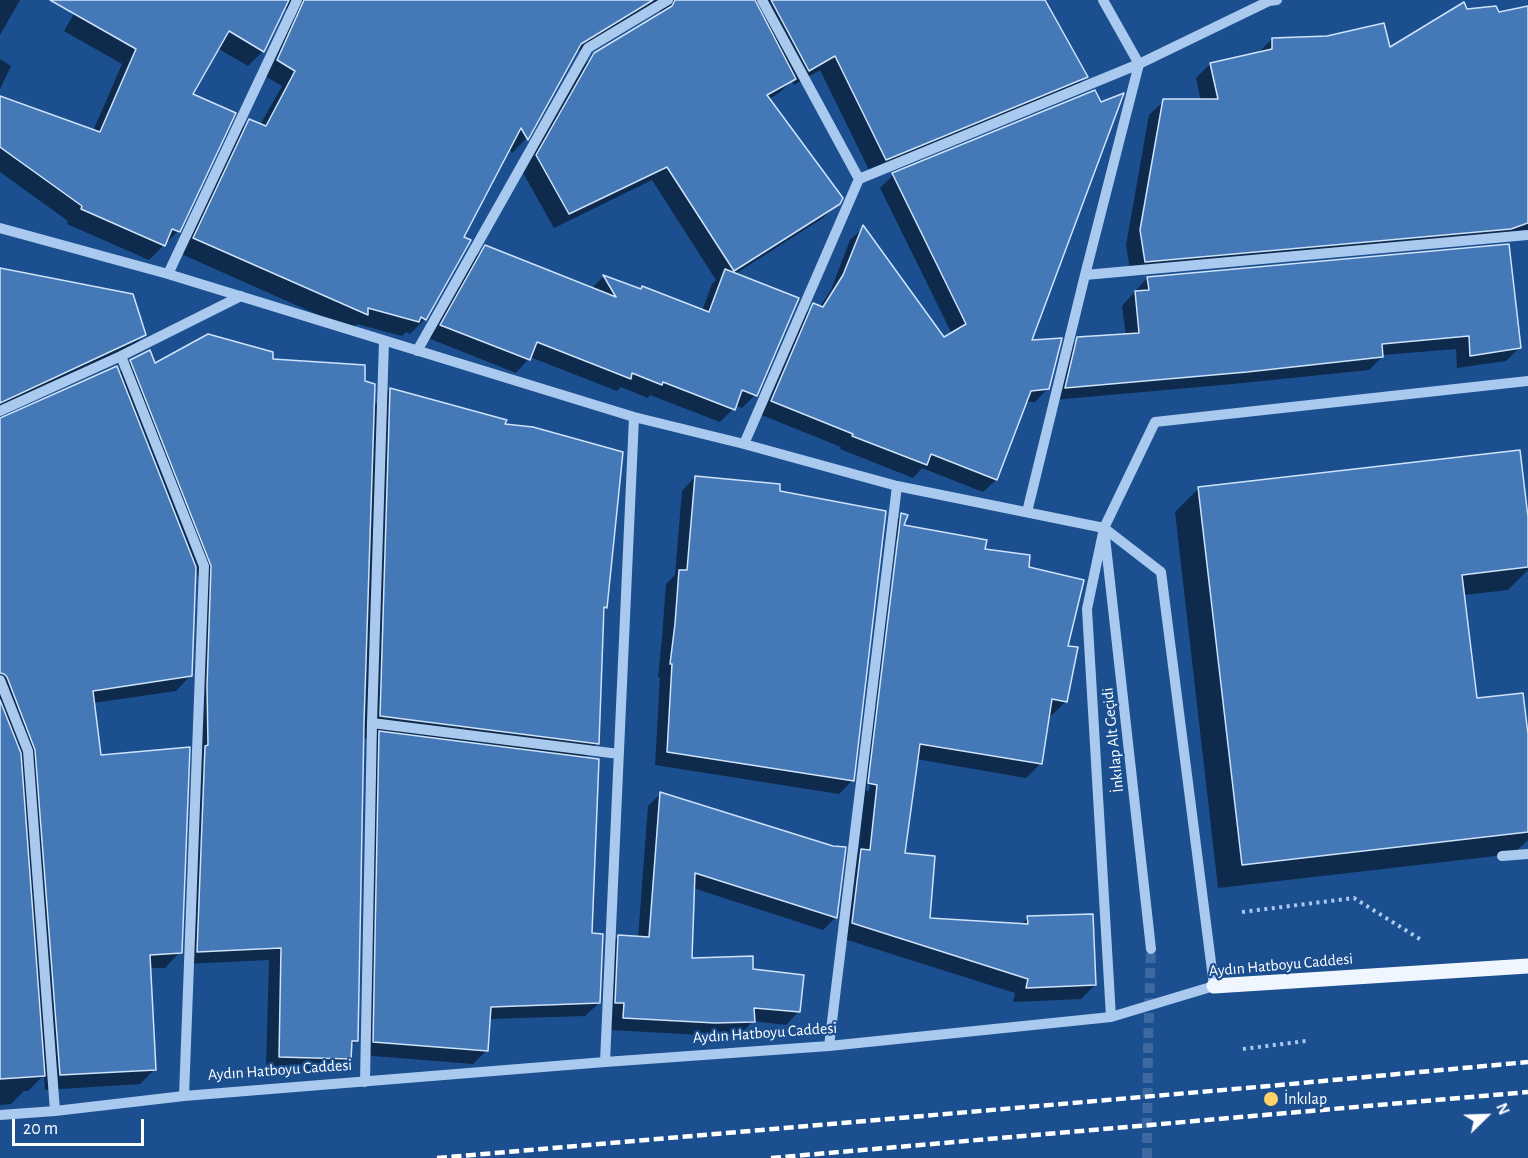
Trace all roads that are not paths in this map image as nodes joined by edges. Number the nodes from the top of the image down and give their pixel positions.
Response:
1 (297, 0) edge
2 (668, 0) edge
3 (762, 0) edge
4 (1103, 0) edge
5 (1272, 0) edge
6 (1139, 64) junction
7 (859, 179) junction
8 (0, 228) edge
9 (1528, 235) edge
10 (168, 274) junction
11 (1085, 275) junction
12 (241, 296) junction
13 (384, 341) junction
14 (417, 351) junction
15 (121, 356) junction
16 (1528, 381) edge
17 (0, 411) edge
18 (634, 417) junction
19 (744, 444) junction
20 (897, 486) junction
21 (1027, 512) junction
22 (1104, 528) junction
23 (0, 680) edge
24 (372, 723) junction
25 (619, 754) junction
26 (1528, 854) edge
27 (1502, 856) dead end
28 (1151, 949) tunnel mouth
29 (1528, 966) edge
30 (1214, 987) junction
31 (1111, 1017) junction
32 (829, 1046) junction
33 (605, 1062) junction
34 (365, 1082) junction
35 (184, 1096) junction
36 (55, 1111) junction
37 (0, 1115) edge

1 - 10 street
2 - 14 street
3 - 7 street
4 - 6 street
5 - 6 street
6 - 7 street
6 - 11 street
7 - 19 street
8 - 10 street
9 - 11 street
10 - 12 street
11 - 21 street
12 - 13 street
12 - 15 street
13 - 14 street
13 - 24 street
14 - 18 street
15 - 17 street
15 - 35 street
16 - 22 street
18 - 19 street
18 - 25 street
19 - 20 street
20 - 21 street
20 - 32 street
21 - 22 street
22 - 28 street, İnkılap Alt Geçidi
22 - 30 street
22 - 31 street
23 - 36 street
24 - 25 street
24 - 34 street
25 - 33 street
26 - 27 street
29 - 30 main road, Aydın Hatboyu Caddesi
30 - 31 street, Aydın Hatboyu Caddesi
31 - 32 street, Aydın Hatboyu Caddesi
32 - 33 street, Aydın Hatboyu Caddesi
33 - 34 street, Aydın Hatboyu Caddesi
34 - 35 street, Aydın Hatboyu Caddesi
35 - 36 street, Aydın Hatboyu Caddesi
36 - 37 street, Aydın Hatboyu Caddesi

